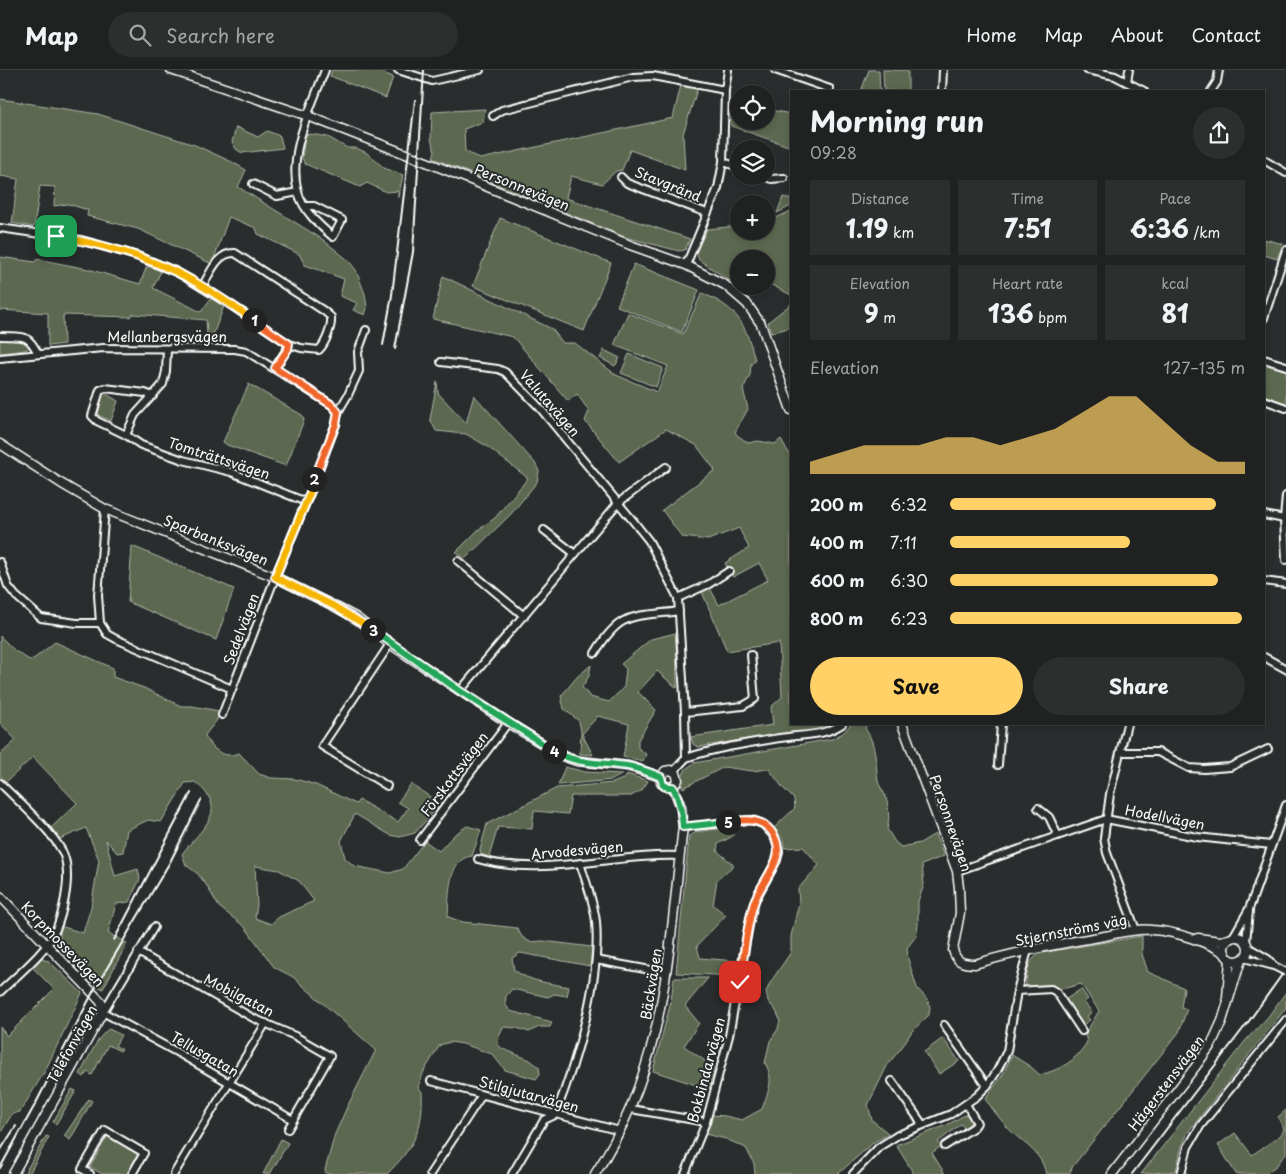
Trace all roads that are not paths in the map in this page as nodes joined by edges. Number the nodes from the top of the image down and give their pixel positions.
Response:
1 (171, 70) edge
2 (326, 70) edge
3 (398, 70) edge
4 (480, 70) edge
5 (728, 70) edge
6 (775, 70) edge
7 (943, 70) edge
8 (1087, 70) edge
9 (1129, 70) edge
10 (1219, 70) edge
11 (1128, 82) junction
12 (830, 89) dead end
13 (724, 90) junction
14 (942, 90) edge
15 (1142, 90) edge
16 (1212, 90) edge
17 (308, 116) junction
18 (494, 116) dead end
19 (1265, 161) edge
20 (724, 162) junction
21 (730, 164) edge
22 (1286, 172) edge
23 (622, 177) dead end
24 (784, 178) dead end
25 (775, 179) edge
26 (253, 184) dead end
27 (298, 192) junction
28 (304, 206) junction
29 (707, 214) junction
30 (0, 228) edge
31 (1286, 250) edge
32 (686, 265) junction
33 (202, 287) junction
34 (1265, 315) edge
35 (366, 330) dead end
36 (0, 336) edge
37 (289, 344) junction
38 (167, 349) junction
39 (38, 354) junction
40 (0, 358) edge
41 (1265, 358) edge
42 (440, 362) dead end
43 (1286, 366) edge
44 (275, 368) junction
45 (153, 396) junction
46 (1265, 400) edge
47 (790, 407) edge
48 (1286, 408) edge
49 (338, 412) junction
50 (126, 435) junction
51 (0, 444) edge
52 (666, 467) dead end
53 (1286, 496) edge
54 (306, 502) junction
55 (618, 503) junction
56 (104, 509) junction
57 (1265, 515) edge
58 (1284, 519) junction
59 (544, 530) dead end
60 (575, 554) junction
61 (1286, 560) edge
62 (458, 561) dead end
63 (0, 562) edge
64 (729, 572) dead end
65 (275, 577) junction
66 (1265, 581) edge
67 (1286, 584) edge
68 (678, 598) junction
69 (679, 611) junction
70 (524, 616) junction
71 (100, 623) junction
72 (390, 644) junction
73 (595, 653) dead end
74 (751, 655) dead end
75 (1265, 658) edge
76 (1286, 669) edge
77 (232, 689) junction
78 (460, 691) junction
79 (685, 712) junction
80 (222, 715) dead end
81 (508, 723) junction
82 (840, 725) edge
83 (902, 725) edge
84 (1001, 725) edge
85 (1128, 725) edge
86 (1268, 749) dead end
87 (1121, 752) junction
88 (686, 758) junction
89 (998, 765) dead end
90 (674, 771) junction
91 (661, 777) junction
92 (0, 783) edge
93 (387, 786) dead end
94 (673, 787) junction
95 (1286, 805) edge
96 (1038, 808) dead end
97 (1106, 819) junction
98 (683, 827) junction
99 (1057, 834) junction
100 (420, 840) dead end
101 (1271, 845) junction
102 (680, 856) junction
103 (478, 859) dead end
104 (580, 863) junction
105 (957, 871) junction
106 (0, 896) edge
107 (1249, 910) junction
108 (154, 927) dead end
109 (1136, 930) junction
110 (1189, 938) junction
111 (1231, 938) junction
112 (1247, 944) junction
113 (47, 946) junction
114 (1028, 950) junction
115 (138, 952) junction
116 (1227, 956) junction
117 (1243, 959) junction
118 (596, 960) junction
119 (959, 961) joint
120 (1274, 966) junction
121 (1286, 972) edge
122 (667, 973) junction
123 (1017, 991) junction
124 (0, 992) edge
125 (1227, 1000) junction
126 (103, 1012) junction
127 (1286, 1020) edge
128 (266, 1024) junction
129 (944, 1024) dead end
130 (1082, 1031) dead end
131 (892, 1080) dead end
132 (431, 1081) dead end
133 (230, 1083) junction
134 (987, 1086) junction
135 (482, 1095) junction
136 (966, 1104) junction
137 (631, 1109) junction
138 (555, 1115) junction
139 (293, 1120) junction
140 (706, 1122) junction
141 (923, 1125) junction
142 (288, 1129) dead end
143 (620, 1130) junction
144 (945, 1146) dead end
145 (13, 1174) edge
146 (90, 1174) edge
147 (132, 1174) edge
148 (174, 1174) edge
149 (430, 1174) edge
150 (512, 1174) edge
151 (595, 1174) edge
152 (685, 1174) edge
153 (853, 1174) edge
154 (1112, 1174) edge
155 (1181, 1174) edge

1 - 17 street, Personnevägen
2 - 17 street
3 - 4 street
5 - 13 street
6 - 12 street
7 - 14 street
8 - 11 street
9 - 11 street
10 - 16 street
11 - 15 street
13 - 18 street
13 - 20 street
17 - 27 street
17 - 32 street, Personnevägen
19 - 22 street
20 - 21 street
20 - 29 street
23 - 29 street, Stavgränd
24 - 25 street
26 - 27 street
27 - 28 street
28 - 28 street
29 - 32 street
30 - 33 street
31 - 34 street
32 - 47 street, Personnevägen
33 - 37 street
33 - 37 street
35 - 49 street, Sedelvägen
36 - 39 street
37 - 44 street
38 - 39 street, Mellanbergsvägen
38 - 44 street, Mellanbergsvägen
38 - 45 street
39 - 40 street, Mellanbergsvägen
41 - 43 street
42 - 55 street, Valutavägen
44 - 49 street, Mellanbergsvägen
45 - 50 street
45 - 50 street, Tomträttsvägen
46 - 48 street
49 - 54 street, Sedelvägen
50 - 54 street, Tomträttsvägen
51 - 56 street, Sparbanksvägen
52 - 55 street
53 - 58 street
54 - 65 street, Sedelvägen
55 - 60 street
55 - 68 street, Valutavägen
56 - 65 street, Sparbanksvägen
56 - 71 street
57 - 58 street
58 - 61 street
59 - 60 street
60 - 70 street
62 - 70 street
63 - 71 street
64 - 68 street
65 - 72 street, Sparbanksvägen
65 - 77 street, Sedelvägen
66 - 67 street
68 - 69 street, Valutavägen
69 - 73 street
69 - 79 street, Valutavägen
70 - 78 street
71 - 77 street
72 - 78 street, Sparbanksvägen
72 - 93 street
74 - 79 street
75 - 76 street
77 - 80 street, Sedelvägen
78 - 81 street, Sparbanksvägen
79 - 88 street, Valutavägen
81 - 91 street, Sparbanksvägen
81 - 100 street, Förskottsvägen
82 - 88 street
83 - 105 street, Personnevägen
84 - 89 street
85 - 87 street
86 - 87 street
87 - 97 street
88 - 90 street
90 - 91 street
90 - 94 street
91 - 94 street
92 - 113 street
94 - 98 street, Bäckvägen
95 - 101 street
96 - 99 street
97 - 99 street, Hodellvägen
97 - 101 street, Hodellvägen
97 - 109 street
98 - 102 street, Bäckvägen
98 - 140 street, Bokbindarvägen
99 - 105 street, Hodellvägen
101 - 107 street
102 - 104 street, Arvodesvägen
102 - 122 street, Bäckvägen
103 - 104 street, Arvodesvägen
104 - 118 street
105 - 119 street, Personnevägen
106 - 113 street, Korpmossevägen
107 - 111 street
107 - 112 street
108 - 115 street, Telefonvägen
109 - 110 street, Stjernströms väg
109 - 114 street, Stjernströms väg
110 - 111 street, Stjernströms väg
110 - 116 street, Stjernströms väg
111 - 112 street
111 - 116 street
112 - 117 street
112 - 120 street
113 - 124 street
113 - 126 street, Korpmossevägen
114 - 119 street, Stjernströms väg
114 - 123 street
115 - 126 street, Telefonvägen
115 - 128 street, Mobilgatan
116 - 117 street
116 - 125 street, Hägerstensvägen
117 - 120 street
117 - 125 street, Hägerstensvägen
118 - 122 street
118 - 138 street
120 - 121 street, bridge
122 - 137 street, Bäckvägen
123 - 130 street
123 - 134 street
125 - 154 street, Hägerstensvägen
126 - 133 street, Tellusgatan
126 - 145 street, Telefonvägen
127 - 155 street
128 - 133 street
128 - 139 street, Mobilgatan
129 - 134 street
131 - 141 street
132 - 135 street, Stilgjutarvägen
133 - 139 street, Tellusgatan
133 - 148 street
134 - 136 street
135 - 138 street, Stilgjutarvägen
135 - 149 street
136 - 141 street
136 - 144 street
137 - 140 street
137 - 143 street, Bäckvägen
138 - 143 street, Stilgjutarvägen
138 - 150 street
139 - 142 street
140 - 152 street, Bokbindarvägen
141 - 153 street
143 - 151 street, Bäckvägen
146 - 147 street

